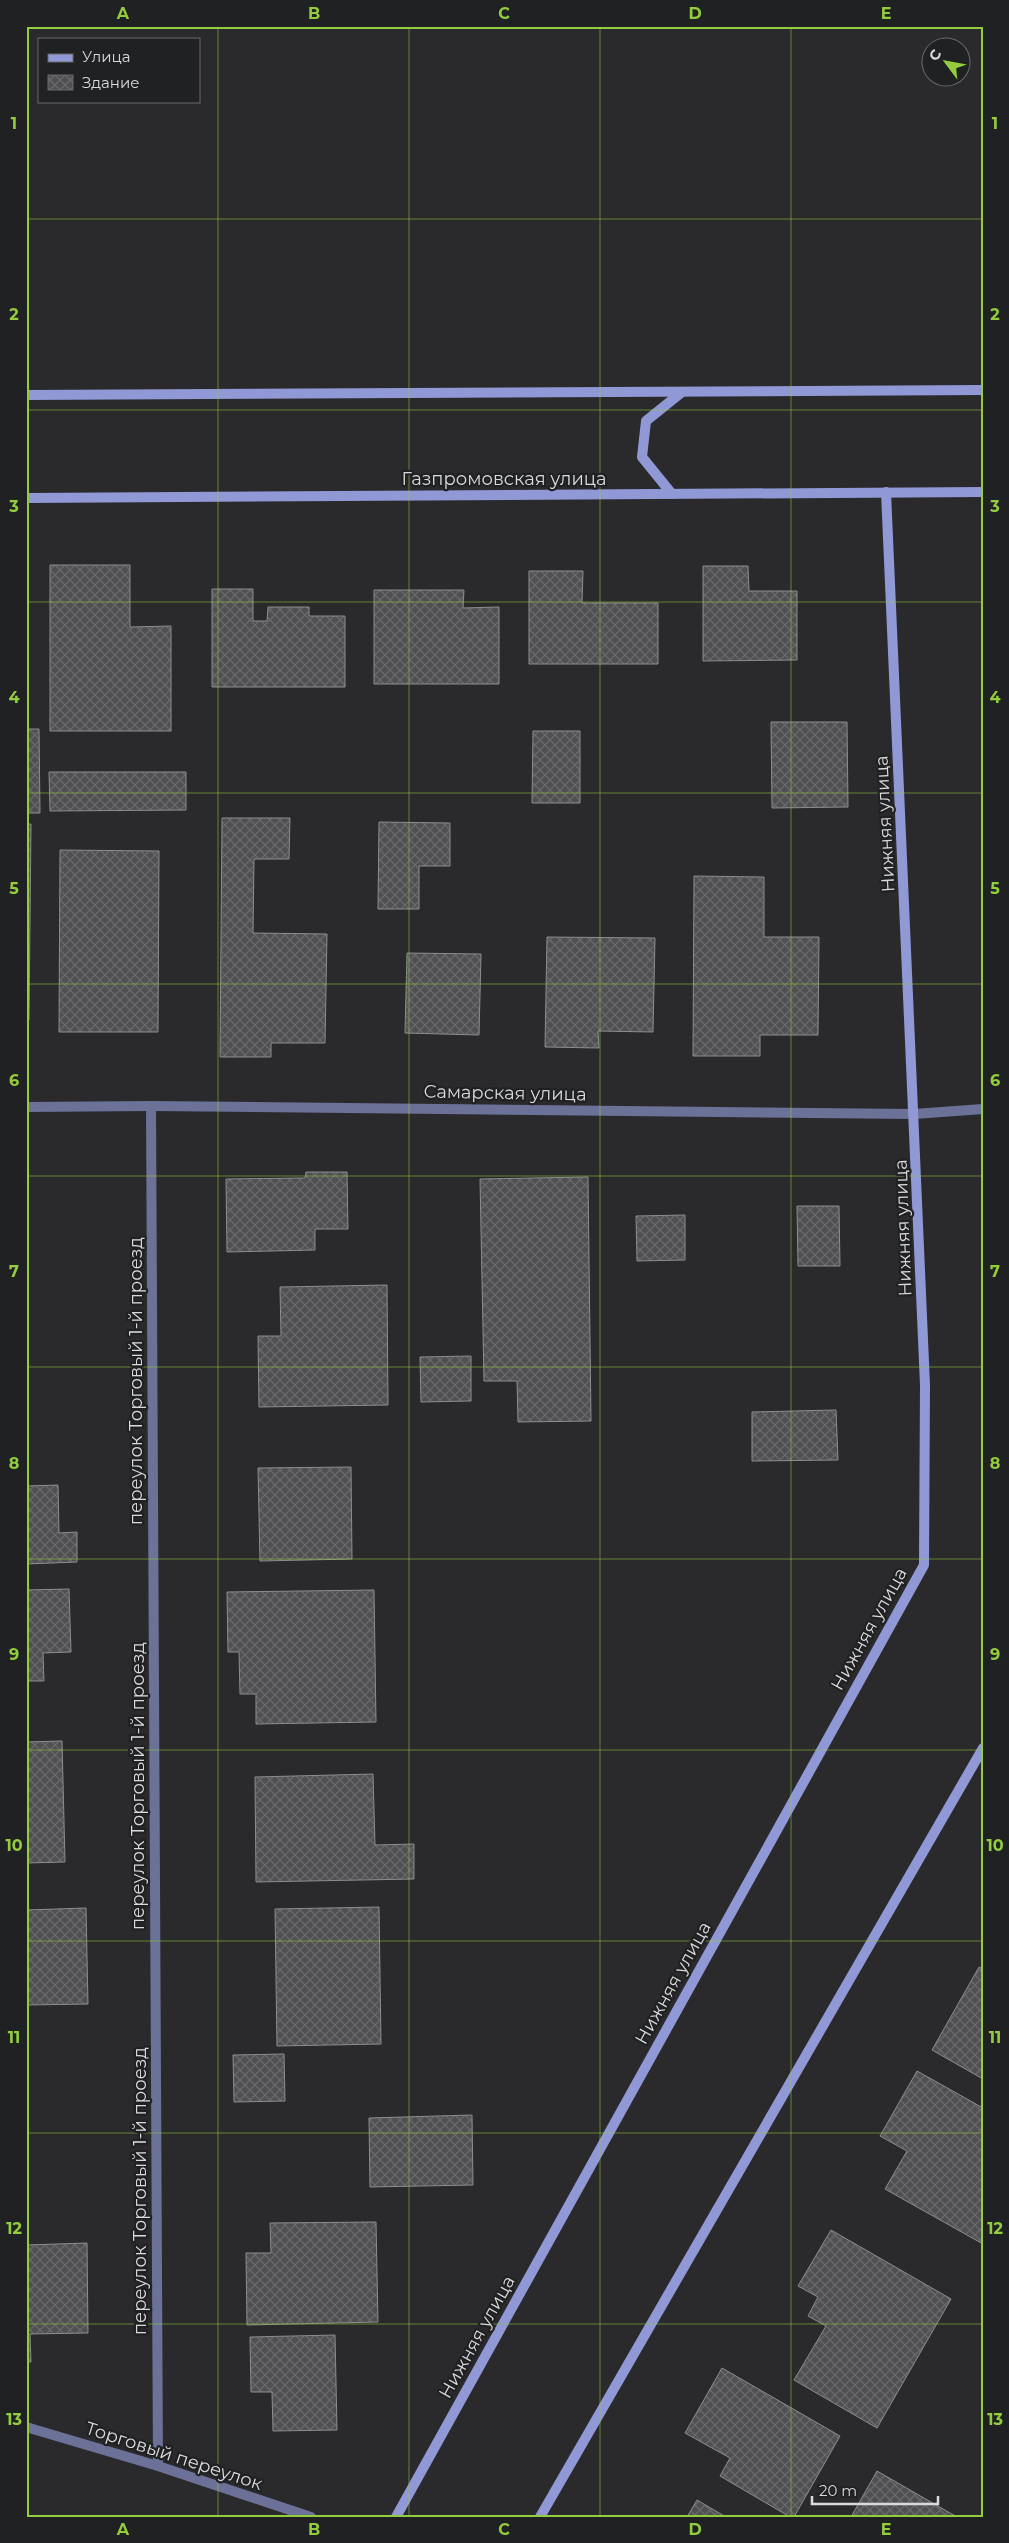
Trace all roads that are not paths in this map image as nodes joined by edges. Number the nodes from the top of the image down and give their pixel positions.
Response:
1 (983, 390) edge
2 (682, 392) junction
3 (26, 396) edge
4 (886, 492) junction
5 (983, 492) edge
6 (672, 494) junction
7 (26, 498) edge
8 (151, 1106) junction
9 (26, 1107) edge
10 (983, 1109) edge
11 (914, 1114) junction
12 (983, 1748) edge
13 (26, 2427) edge
14 (158, 2466) junction
15 (311, 2517) edge
16 (396, 2517) edge
17 (540, 2517) edge

1 - 2 street
2 - 3 street
2 - 6 street
4 - 5 street, Газпромовская улица
4 - 6 street, Газпромовская улица
4 - 11 street, Нижняя улица
6 - 7 street, Газпромовская улица
8 - 9 street, Самарская улица
8 - 11 street, Самарская улица
8 - 14 street, переулок Торговый 1-й проезд
10 - 11 street, Самарская улица
11 - 16 street, Нижняя улица
12 - 17 street
13 - 14 street, Торговый переулок
14 - 15 street, Торговый переулок

